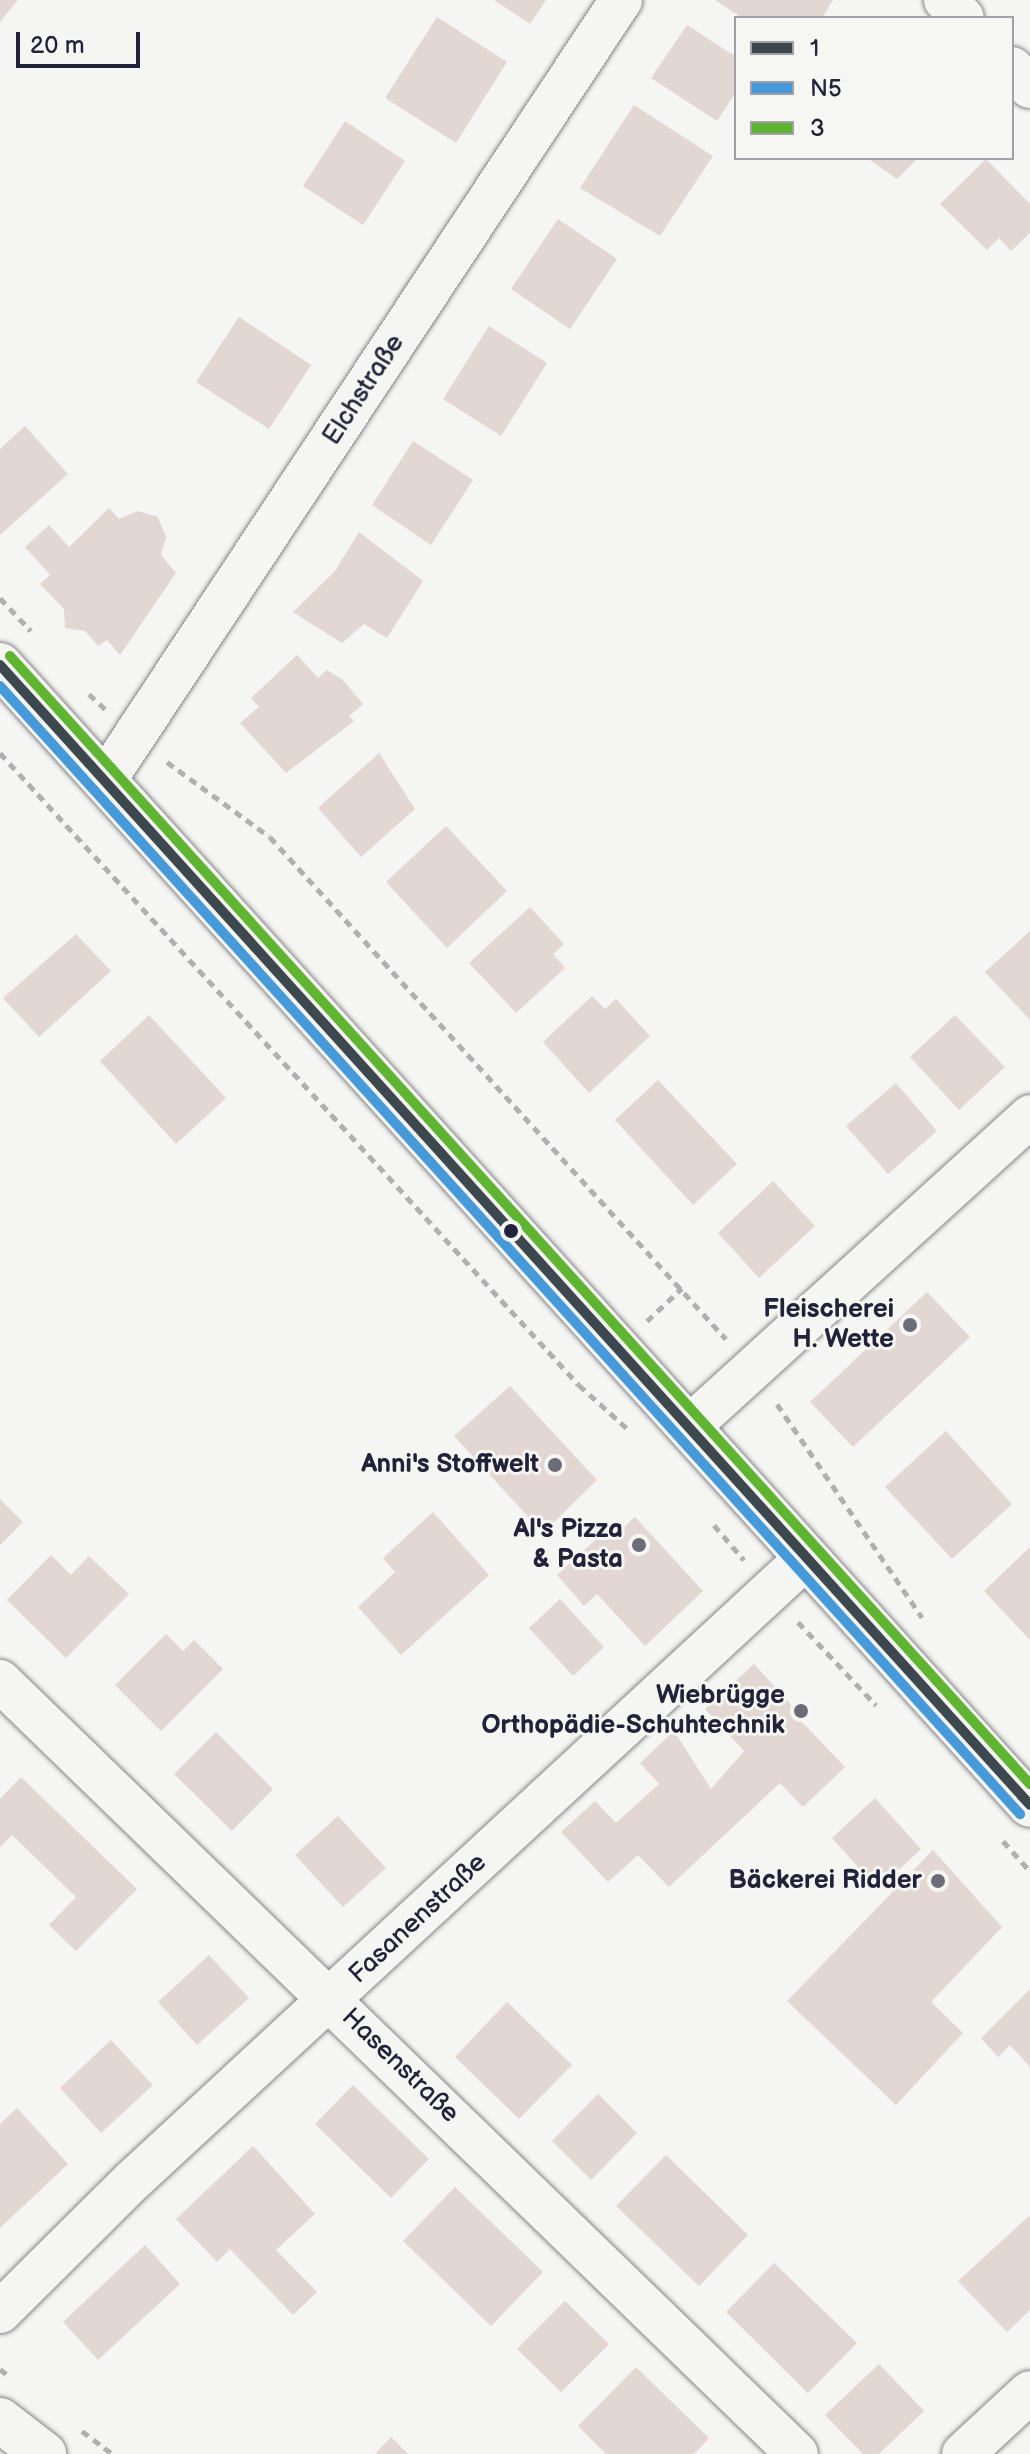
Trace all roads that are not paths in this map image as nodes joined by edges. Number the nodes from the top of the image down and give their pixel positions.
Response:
1 (621, 0) edge
2 (945, 0) edge
3 (961, 16) edge
4 (1014, 70) edge
5 (1030, 87) edge
6 (0, 665) edge
7 (106, 779) junction
8 (1030, 1116) edge
9 (691, 1425) junction
10 (803, 1561) junction
11 (0, 1681) edge
12 (1030, 1805) edge
13 (332, 2000) junction
14 (0, 2312) edge
15 (1030, 2392) edge
16 (0, 2420) edge
17 (44, 2454) edge
18 (797, 2454) edge
19 (963, 2454) edge

1 - 7 street, Elchstraße
2 - 3 street
4 - 5 street
6 - 7 main road
7 - 9 main road
8 - 9 street
9 - 10 main road
10 - 12 main road
10 - 13 street, Fasanenstraße
11 - 13 street, Hasenstraße
13 - 14 street, Fasanenstraße
13 - 18 street, Hasenstraße
15 - 19 street
16 - 17 main road

